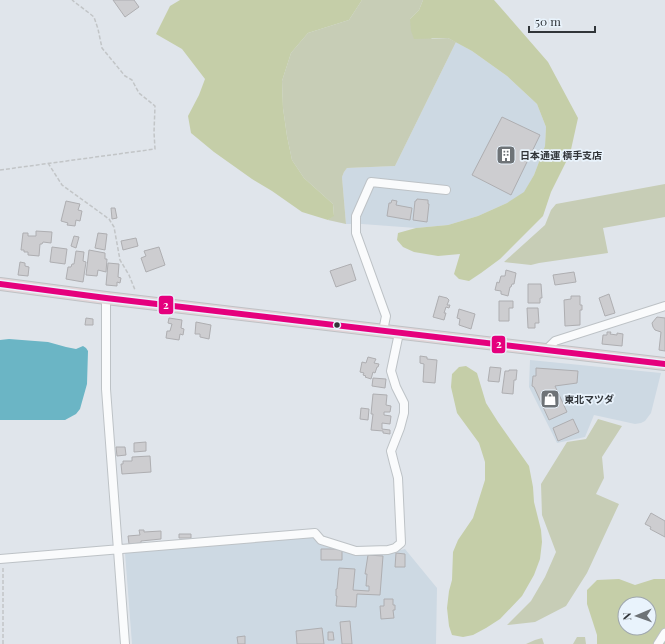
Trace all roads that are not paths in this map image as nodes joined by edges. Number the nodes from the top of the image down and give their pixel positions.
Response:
1 (446, 190) dead end
2 (0, 284) edge
3 (106, 298) junction
4 (665, 306) edge
5 (383, 331) junction
6 (398, 333) junction
7 (546, 350) junction
8 (665, 364) edge
9 (118, 550) junction
10 (2, 559) edge
11 (665, 633) edge
12 (125, 644) edge
13 (658, 644) edge

1 - 5 street
2 - 3 highway
3 - 5 highway
3 - 9 street
4 - 7 street
5 - 6 highway
6 - 7 highway
6 - 9 street
7 - 8 highway
9 - 10 street
9 - 12 street
11 - 13 street

